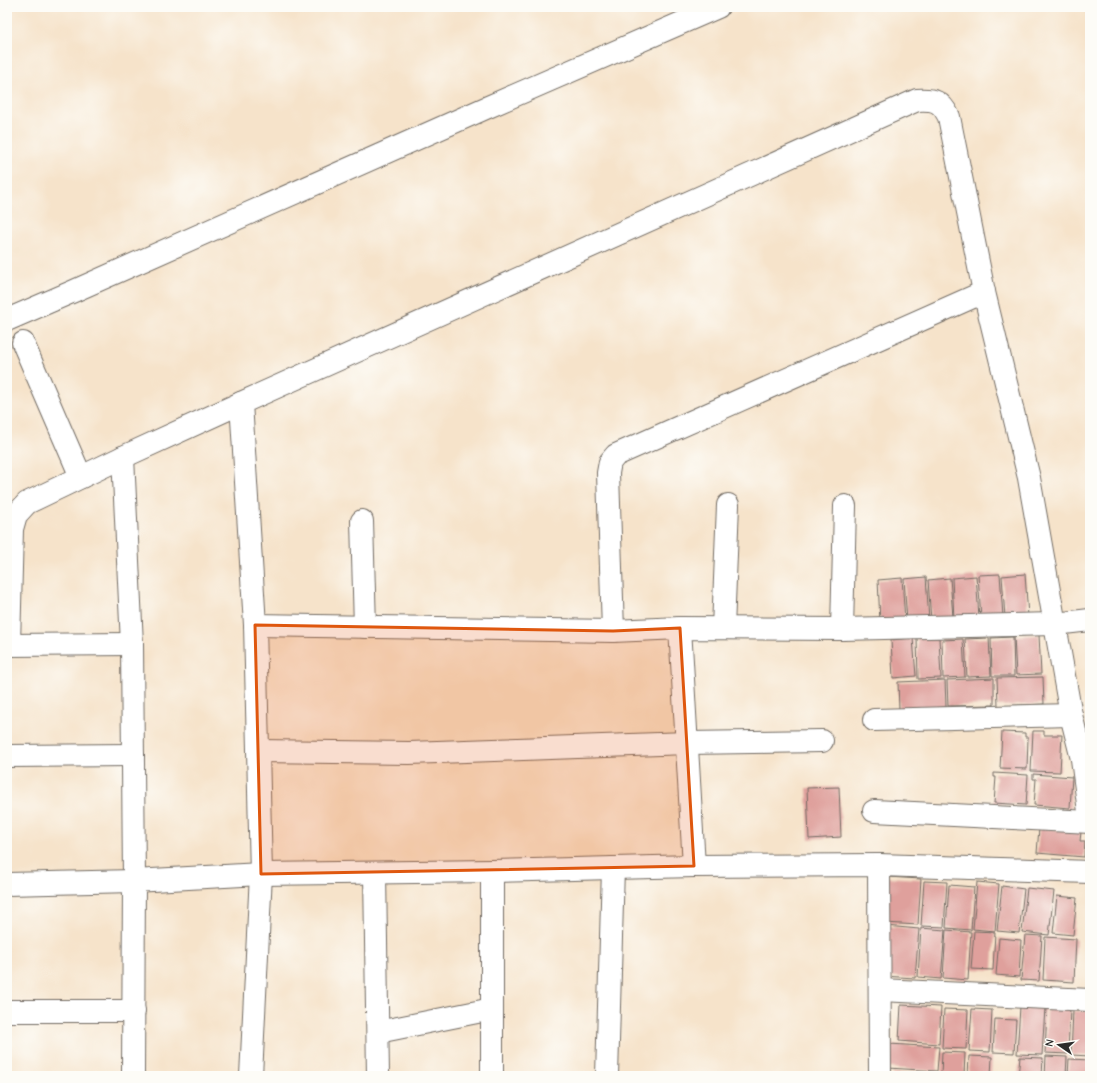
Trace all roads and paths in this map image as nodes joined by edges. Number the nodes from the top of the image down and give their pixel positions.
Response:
1 (718, 7) edge
2 (984, 292) junction
3 (7, 320) edge
4 (22, 343) dead end
5 (241, 403) junction
6 (123, 457) junction
7 (81, 477) junction
8 (728, 505) dead end
9 (846, 506) dead end
10 (362, 521) dead end
11 (1090, 620) edge
12 (1055, 624) junction
13 (255, 625) junction
14 (365, 627) junction
15 (680, 628) junction
16 (723, 628) junction
17 (842, 629) junction
18 (613, 631) junction
19 (132, 644) junction
20 (8, 645) edge
21 (1071, 715) junction
22 (874, 720) dead end
23 (822, 742) dead end
24 (687, 744) junction
25 (259, 751) junction
26 (133, 755) junction
27 (7, 756) edge
28 (1086, 760) edge
29 (874, 811) dead end
30 (1090, 819) edge
31 (1090, 822) edge
32 (879, 865) junction
33 (694, 866) junction
34 (613, 868) junction
35 (492, 871) junction
36 (1090, 872) edge
37 (375, 873) junction
38 (261, 874) junction
39 (134, 881) junction
40 (7, 884) edge
41 (880, 990) junction
42 (1090, 1000) edge
43 (492, 1009) junction
44 (7, 1011) edge
45 (134, 1011) junction
46 (378, 1032) junction
47 (133, 1076) edge
48 (251, 1076) edge
49 (378, 1076) edge
50 (492, 1076) edge
51 (609, 1076) edge
52 (880, 1076) edge

1 - 3 street
2 - 5 street
2 - 12 street
2 - 18 street
4 - 7 street
5 - 6 street
5 - 13 street
6 - 7 street
6 - 19 street
7 - 20 street
8 - 16 street
9 - 17 street
10 - 14 street
11 - 12 street
12 - 17 street
12 - 21 street
13 - 14 street
13 - 25 street
14 - 18 street
15 - 16 street
15 - 18 street
15 - 24 street
16 - 17 street
19 - 20 street
19 - 26 street
21 - 22 street
21 - 28 street
23 - 24 street
24 - 25 street
24 - 33 street
25 - 38 street
26 - 27 street
26 - 39 street
28 - 30 street
29 - 31 street
32 - 33 street
32 - 36 street
32 - 41 street
33 - 34 street
34 - 35 street
34 - 51 street
35 - 37 street
35 - 43 street
37 - 38 street
37 - 46 street
38 - 39 street
38 - 48 street
39 - 40 street
39 - 45 street
41 - 42 street
41 - 52 street
43 - 46 street
43 - 50 street
44 - 45 street
45 - 47 street
46 - 49 street

